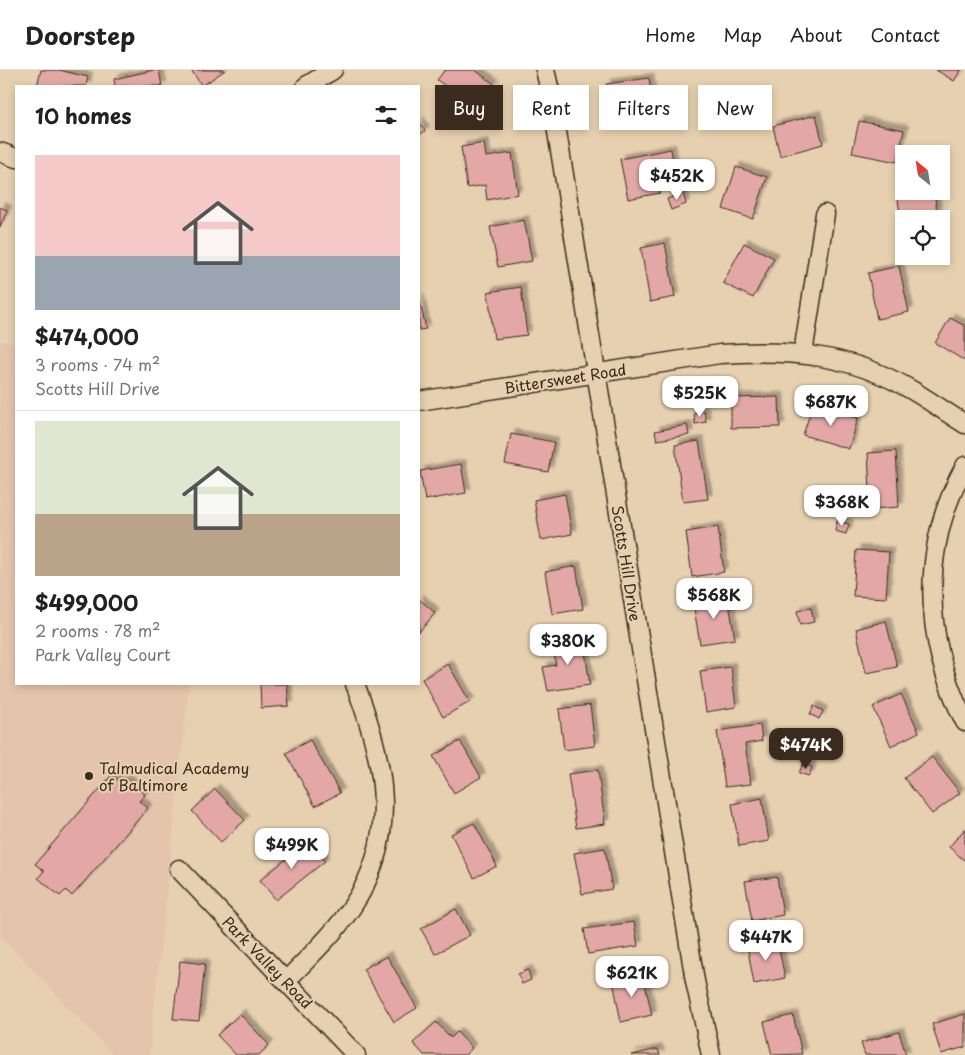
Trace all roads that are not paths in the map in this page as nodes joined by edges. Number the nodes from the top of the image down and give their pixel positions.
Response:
1 (332, 70) edge
2 (545, 70) edge
3 (308, 85) edge
4 (0, 152) edge
5 (15, 158) edge
6 (824, 214) dead end
7 (803, 353) junction
8 (597, 373) junction
9 (420, 402) edge
10 (965, 424) edge
11 (965, 466) edge
12 (355, 685) edge
13 (965, 722) edge
14 (179, 869) dead end
15 (286, 981) junction
16 (356, 1055) edge
17 (711, 1055) edge

1 - 3 street
2 - 8 street, Scotts Hill Drive
4 - 5 street
6 - 7 street
7 - 8 street, Bittersweet Road
7 - 10 street, Bittersweet Road
8 - 9 street, Bittersweet Road
8 - 17 street, Scotts Hill Drive
11 - 13 street
12 - 15 street
14 - 15 street, Park Valley Road
15 - 16 street, Park Valley Road

